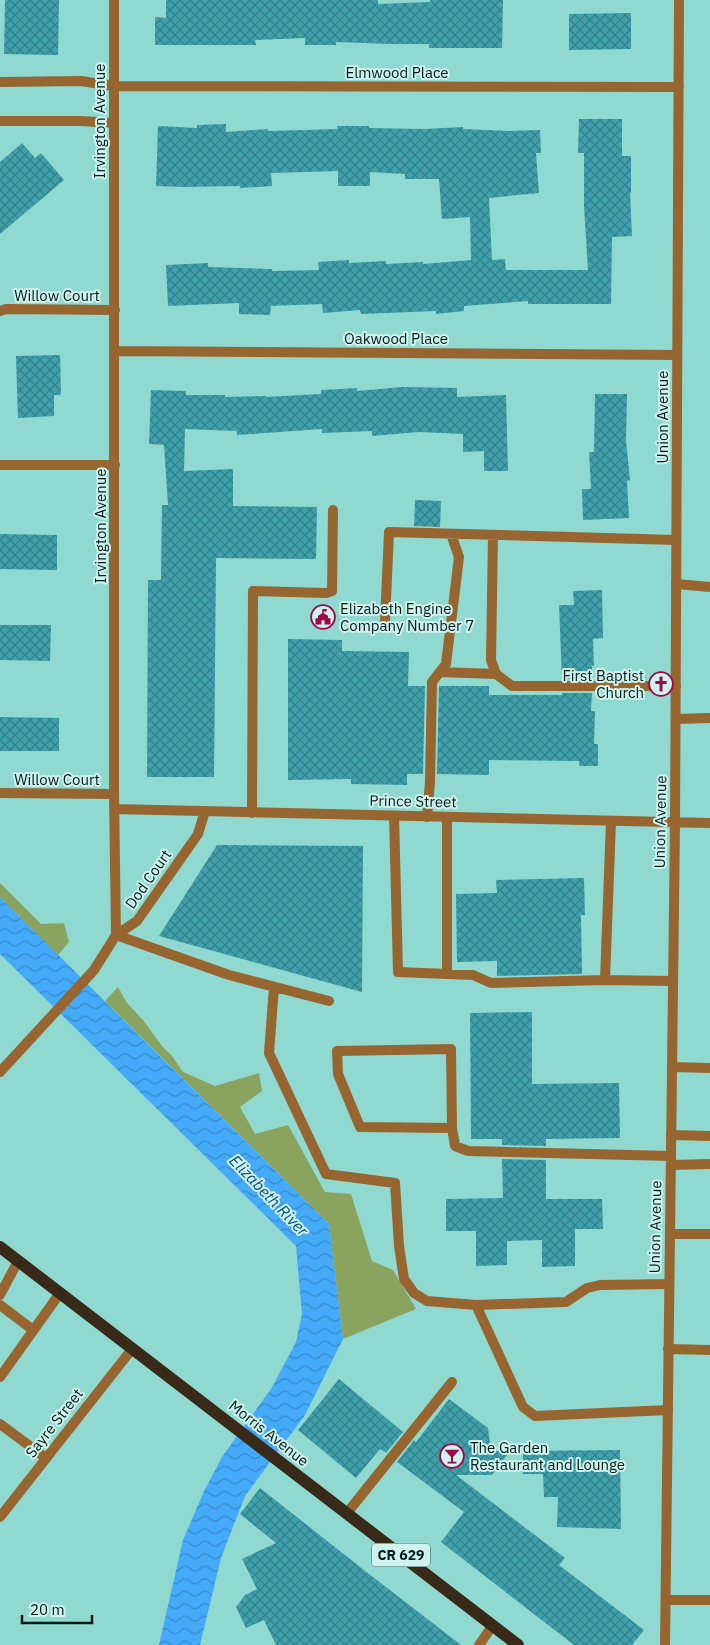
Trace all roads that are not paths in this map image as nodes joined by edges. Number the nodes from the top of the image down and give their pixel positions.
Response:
1 (114, 0) edge
2 (679, 0) edge
3 (0, 82) edge
4 (114, 86) junction
5 (679, 87) junction
6 (0, 121) edge
7 (114, 122) junction
8 (115, 310) junction
9 (0, 311) edge
10 (115, 351) junction
11 (677, 355) junction
12 (0, 465) edge
13 (115, 465) junction
14 (333, 510) dead end
15 (451, 534) junction
16 (493, 535) junction
17 (676, 540) junction
18 (676, 584) junction
19 (710, 587) edge
20 (385, 622) dead end
21 (440, 672) junction
22 (496, 674) junction
23 (676, 686) junction
24 (676, 718) junction
25 (710, 718) edge
26 (0, 793) edge
27 (114, 794) junction
28 (114, 809) junction
29 (205, 812) junction
30 (252, 813) junction
31 (394, 816) junction
32 (427, 817) junction
33 (447, 817) junction
34 (610, 822) junction
35 (675, 823) junction
36 (710, 823) edge
37 (116, 935) junction
38 (447, 974) junction
39 (605, 980) junction
40 (673, 981) junction
41 (274, 987) junction
42 (329, 1001) dead end
43 (672, 1068) junction
44 (710, 1068) edge
45 (0, 1072) edge
46 (452, 1128) junction
47 (671, 1135) junction
48 (710, 1136) edge
49 (671, 1161) junction
50 (710, 1164) edge
51 (670, 1234) junction
52 (710, 1234) edge
53 (0, 1247) edge
54 (18, 1261) junction
55 (669, 1284) junction
56 (60, 1293) junction
57 (0, 1295) edge
58 (0, 1305) edge
59 (476, 1305) junction
60 (33, 1330) junction
61 (132, 1349) junction
62 (668, 1349) junction
63 (710, 1350) edge
64 (0, 1377) edge
65 (452, 1382) dead end
66 (668, 1410) junction
67 (0, 1424) edge
68 (46, 1458) junction
69 (346, 1513) junction
70 (0, 1517) edge
71 (666, 1600) junction
72 (710, 1600) edge
73 (493, 1625) junction
74 (479, 1645) edge
75 (518, 1645) edge
76 (665, 1645) edge

1 - 4 street, Irvington Avenue
2 - 5 street, Union Avenue
3 - 4 street
4 - 5 street, Elmwood Place
4 - 7 street, Irvington Avenue
5 - 11 street, Union Avenue
6 - 7 street
7 - 8 street, Irvington Avenue
8 - 9 street, Willow Court
8 - 10 street, Irvington Avenue
10 - 11 street, Oakwood Place
10 - 13 street, Irvington Avenue
11 - 17 street, Union Avenue
12 - 13 street
13 - 27 street, Irvington Avenue
14 - 30 street
15 - 16 street
15 - 20 street
15 - 21 street
16 - 17 street
16 - 22 street
17 - 18 street, Union Avenue
18 - 19 street
18 - 23 street, Union Avenue
21 - 22 street
21 - 32 street
22 - 23 street
23 - 24 street, Union Avenue
24 - 25 street
24 - 35 street, Union Avenue
26 - 27 street, Willow Court
27 - 28 street, Irvington Avenue
28 - 29 street, Prince Street
28 - 37 street, Irvington Avenue
29 - 30 street, Prince Street
29 - 37 street, Dod Court
30 - 31 street, Prince Street
31 - 32 street, Prince Street
31 - 38 street
32 - 33 street, Prince Street
33 - 34 street, Prince Street
33 - 38 street
34 - 35 street, Prince Street
34 - 39 street
35 - 36 street, Prince Street
35 - 40 street, Union Avenue
37 - 41 street
37 - 45 street
38 - 39 street
39 - 40 street
40 - 43 street, Union Avenue
41 - 42 street
41 - 59 street
43 - 44 street
43 - 47 street, Union Avenue
46 - 46 street
46 - 49 street
47 - 48 street
47 - 49 street, Union Avenue
49 - 50 street
49 - 51 street, Union Avenue
51 - 52 street
51 - 55 street, Union Avenue
53 - 54 main road, Morris Avenue / CR 629
54 - 56 main road, Morris Avenue / CR 629
54 - 57 street
55 - 59 street
55 - 62 street, Union Avenue
56 - 60 street
56 - 61 main road, Morris Avenue / CR 629
58 - 60 street
59 - 66 street
60 - 64 street
61 - 68 street, Sayre Street
61 - 69 main road, Morris Avenue / CR 629
62 - 63 street
62 - 66 street, Union Avenue
65 - 69 street
66 - 71 street, Union Avenue
67 - 68 street
68 - 70 street, Sayre Street
69 - 73 main road, Morris Avenue / CR 629
71 - 72 street
71 - 76 street, Union Avenue
73 - 74 street
73 - 75 main road, Morris Avenue / CR 629

